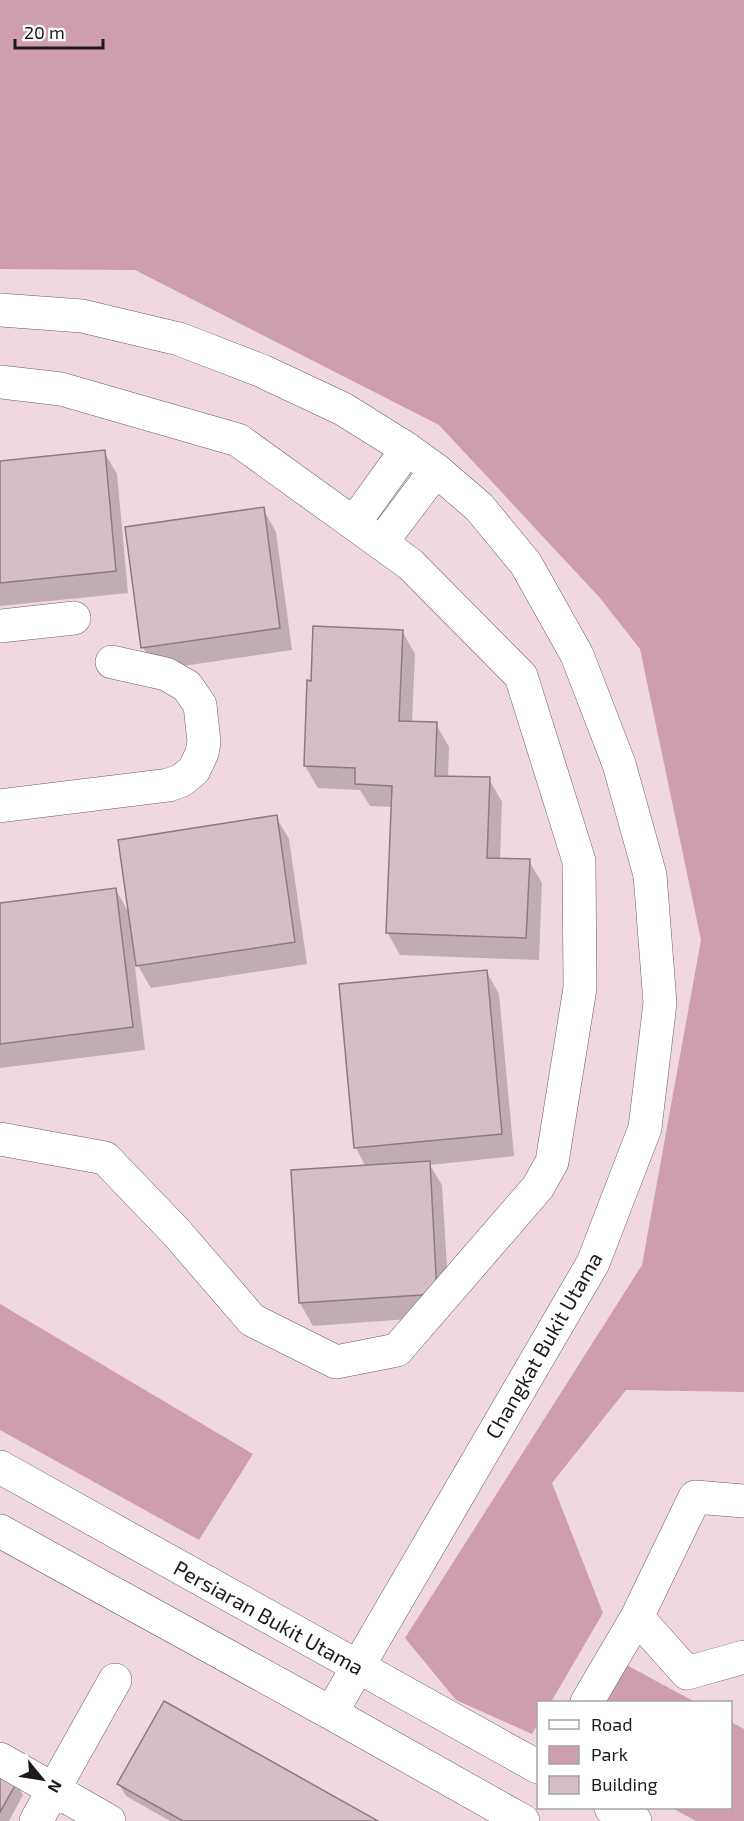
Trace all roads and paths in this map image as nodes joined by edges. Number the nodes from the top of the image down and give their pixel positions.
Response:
1 (0, 310) edge
2 (0, 382) edge
3 (407, 449) junction
4 (436, 470) junction
5 (354, 523) junction
6 (381, 543) junction
7 (74, 618) dead end
8 (0, 626) edge
9 (112, 662) dead end
10 (0, 806) edge
11 (0, 1139) edge
12 (0, 1467) edge
13 (744, 1501) edge
14 (0, 1532) edge
15 (637, 1617) junction
16 (744, 1657) edge
17 (357, 1666) junction
18 (115, 1680) dead end
19 (588, 1701) edge
20 (331, 1713) junction
21 (0, 1759) edge
22 (537, 1766) edge
23 (54, 1789) junction
24 (613, 1809) edge
25 (36, 1821) edge
26 (109, 1821) edge
27 (523, 1821) edge
28 (635, 1821) edge

1 - 3 street, Changkat Bukit Utama
2 - 5 street
3 - 4 street, Changkat Bukit Utama
3 - 5 street
4 - 6 street
4 - 17 street, Changkat Bukit Utama
5 - 6 street
6 - 11 street
7 - 8 street
9 - 10 street
12 - 17 street, Persiaran Bukit Utama
13 - 15 street
14 - 20 street
15 - 16 street
15 - 19 street
17 - 20 street, Changkat Bukit Utama
17 - 22 street, Persiaran Bukit Utama
18 - 23 street
20 - 27 street
21 - 23 street
23 - 25 street
23 - 26 street
24 - 28 street

